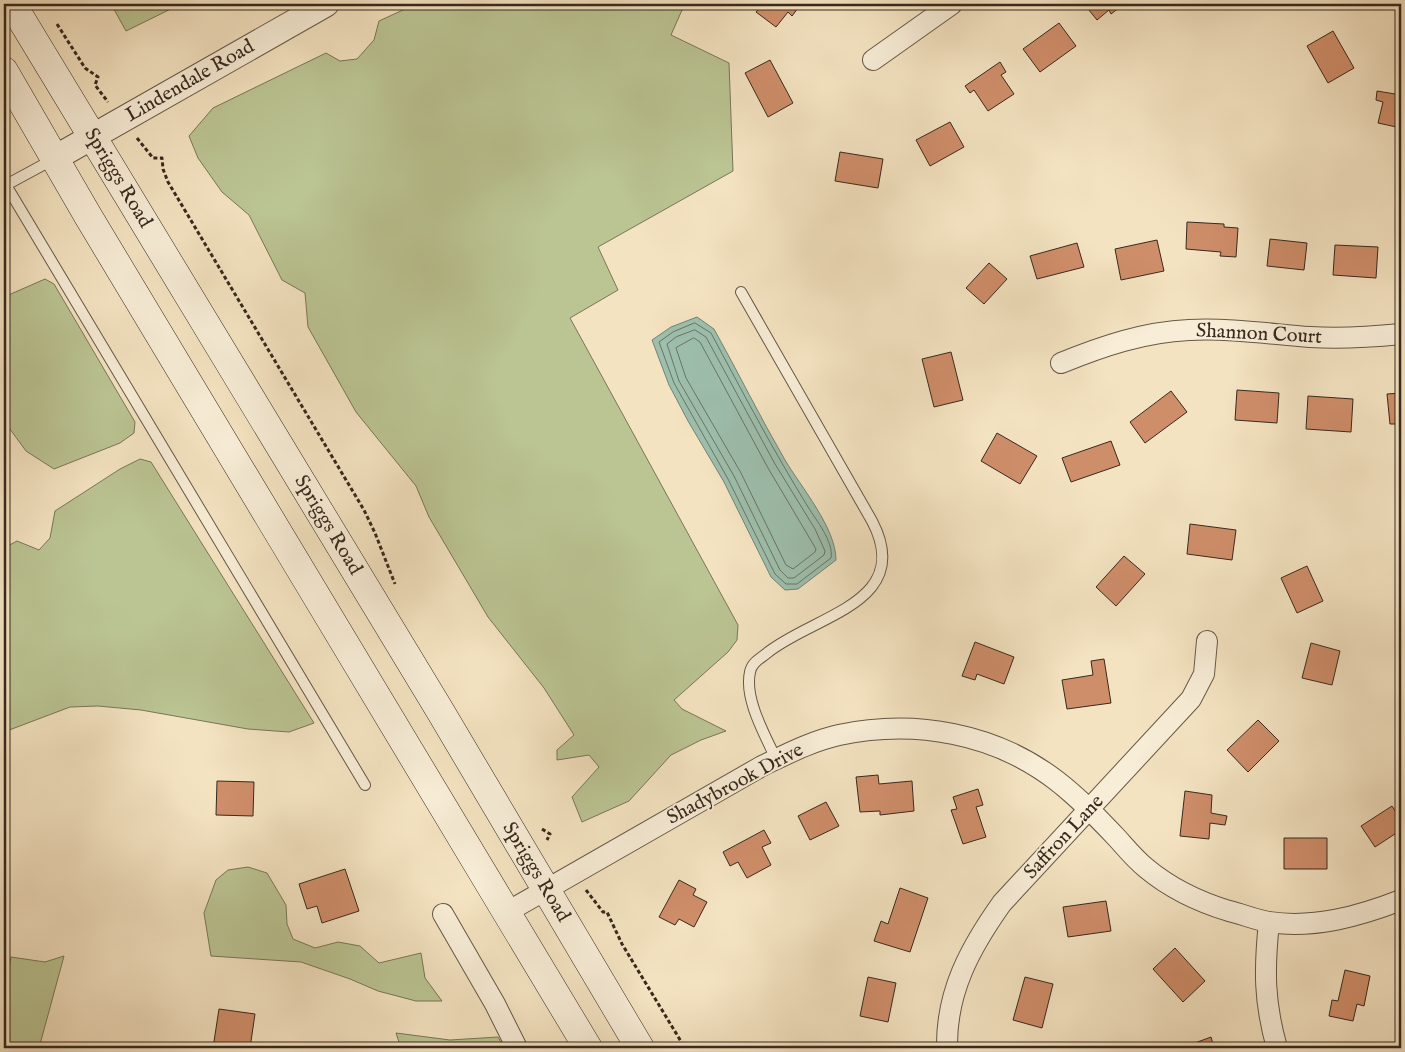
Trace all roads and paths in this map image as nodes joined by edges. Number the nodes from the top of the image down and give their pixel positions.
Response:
1 (12, 4) edge
2 (326, 4) edge
3 (952, 4) edge
4 (53, 18) dead end
5 (873, 60) dead end
6 (4, 71) edge
7 (95, 85) dead end
8 (94, 136) junction
9 (55, 158) junction
10 (153, 158) dead end
11 (5, 185) edge
12 (741, 292) dead end
13 (1401, 334) edge
14 (1061, 363) dead end
15 (398, 589) dead end
16 (1208, 641) dead end
17 (776, 759) junction
18 (365, 785) dead end
19 (1090, 809) junction
20 (540, 827) dead end
21 (547, 841) dead end
22 (545, 889) junction
23 (1401, 900) edge
24 (507, 912) junction
25 (603, 912) dead end
26 (443, 914) dead end
27 (1269, 922) junction
28 (517, 1048) edge
29 (588, 1048) edge
30 (640, 1048) edge
31 (685, 1048) edge
32 (947, 1048) edge
33 (1277, 1048) edge

1 - 8 main road, Spriggs Road
2 - 8 street, Lindendale Road
3 - 5 street
4 - 7 path
6 - 9 main road
8 - 9 street, Lindendale Road
8 - 22 main road, Spriggs Road
9 - 11 lane
9 - 24 main road
10 - 15 path
11 - 18 lane
12 - 17 lane
13 - 14 street, Shannon Court
16 - 19 street, Saffron Lane
17 - 19 street, Shadybrook Drive
17 - 22 street, Shadybrook Drive
19 - 27 street, Shadybrook Drive
19 - 32 street, Saffron Lane
20 - 21 path
22 - 24 street, Shadybrook Drive
22 - 30 main road, Spriggs Road
23 - 27 street, Shadybrook Drive
24 - 29 main road
25 - 31 path
26 - 28 street
27 - 33 street

